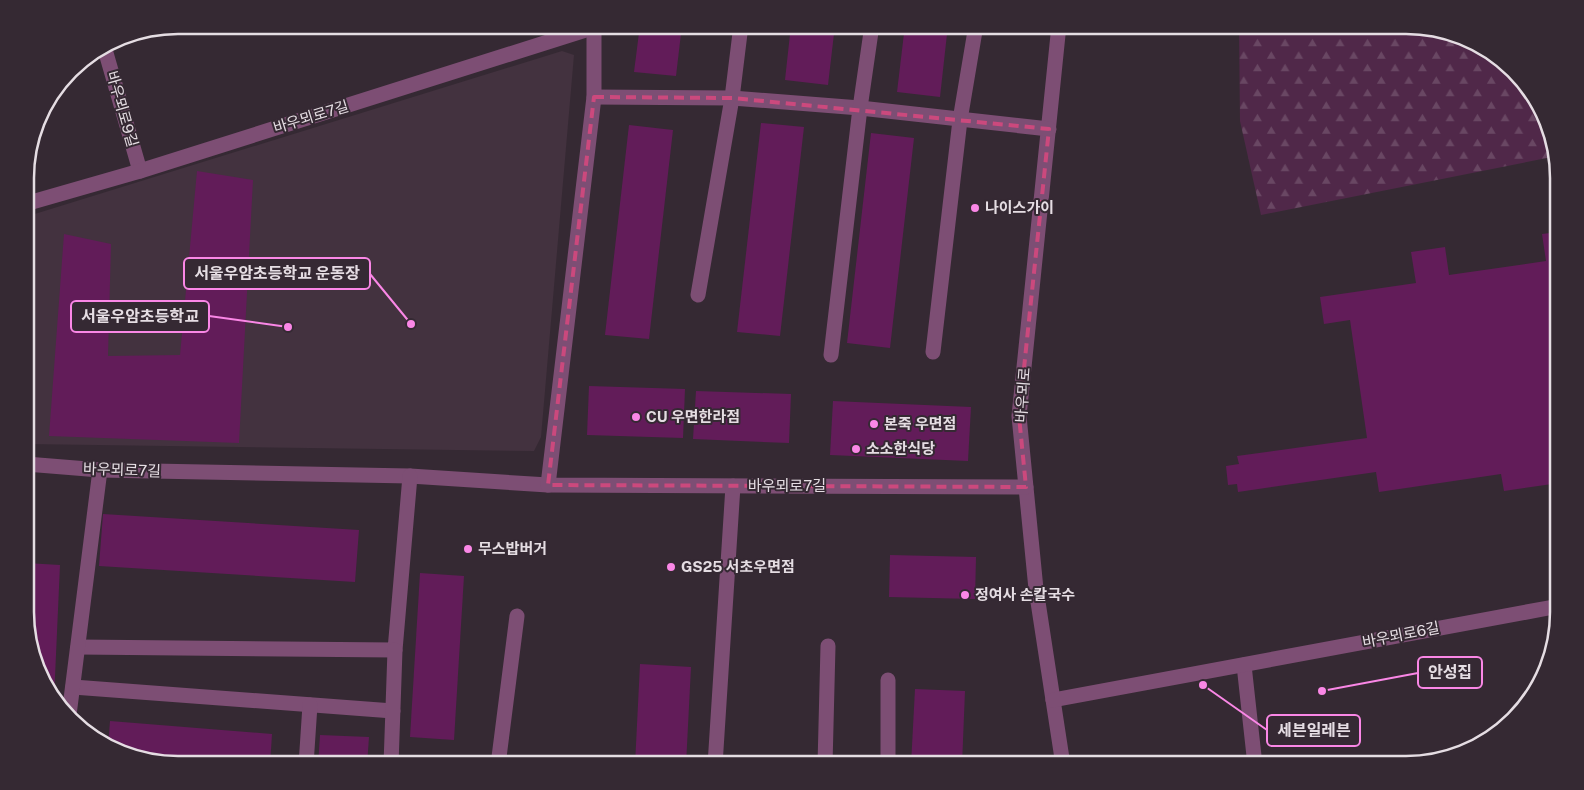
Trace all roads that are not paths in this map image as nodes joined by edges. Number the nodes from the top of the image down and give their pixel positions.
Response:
1 (570, 34) edge
2 (595, 34) edge
3 (740, 34) edge
4 (871, 34) edge
5 (974, 34) edge
6 (1058, 34) edge
7 (106, 53) edge
8 (594, 97) junction
9 (732, 98) junction
10 (860, 108) junction
11 (960, 120) junction
12 (1050, 129) junction
13 (140, 171) junction
14 (34, 201) edge
15 (698, 294) dead end
16 (934, 352) dead end
17 (831, 355) dead end
18 (34, 465) edge
19 (100, 470) junction
20 (410, 476) junction
21 (548, 485) junction
22 (733, 486) junction
23 (1026, 488) junction
24 (1550, 608) edge
25 (516, 616) dead end
26 (828, 646) dead end
27 (78, 647) junction
28 (395, 650) junction
29 (1244, 665) junction
30 (888, 680) dead end
31 (73, 687) junction
32 (1053, 700) junction
33 (310, 705) junction
34 (71, 708) edge
35 (393, 712) junction
36 (307, 756) edge
37 (391, 756) edge
38 (499, 756) edge
39 (716, 756) edge
40 (825, 756) edge
41 (888, 756) edge
42 (1062, 756) edge
43 (1254, 756) edge

1 - 13 street, 바우뫼로7길
2 - 8 street, 바우뫼로7길
3 - 9 street
4 - 10 street
5 - 11 street
6 - 12 street, 바우뫼로
7 - 13 street, 바우뫼로9길
8 - 9 street
8 - 21 street, 바우뫼로7길
9 - 10 street
9 - 15 street
10 - 11 street
10 - 17 street
11 - 12 street
11 - 16 street
12 - 23 street, 바우뫼로
13 - 14 street, 바우뫼로7길
18 - 19 street, 바우뫼로7길
19 - 20 street, 바우뫼로7길
19 - 27 street
20 - 21 street, 바우뫼로7길
20 - 28 street
21 - 22 street, 바우뫼로7길
22 - 23 street, 바우뫼로7길
22 - 39 street
23 - 32 street, 바우뫼로
24 - 29 street, 바우뫼로6길
25 - 38 street
26 - 40 street
27 - 28 street
27 - 31 street
28 - 35 street
29 - 32 street, 바우뫼로6길
29 - 43 street
30 - 41 street
31 - 33 street
31 - 34 street
32 - 42 street, 바우뫼로
33 - 35 street
33 - 36 street
35 - 37 street

